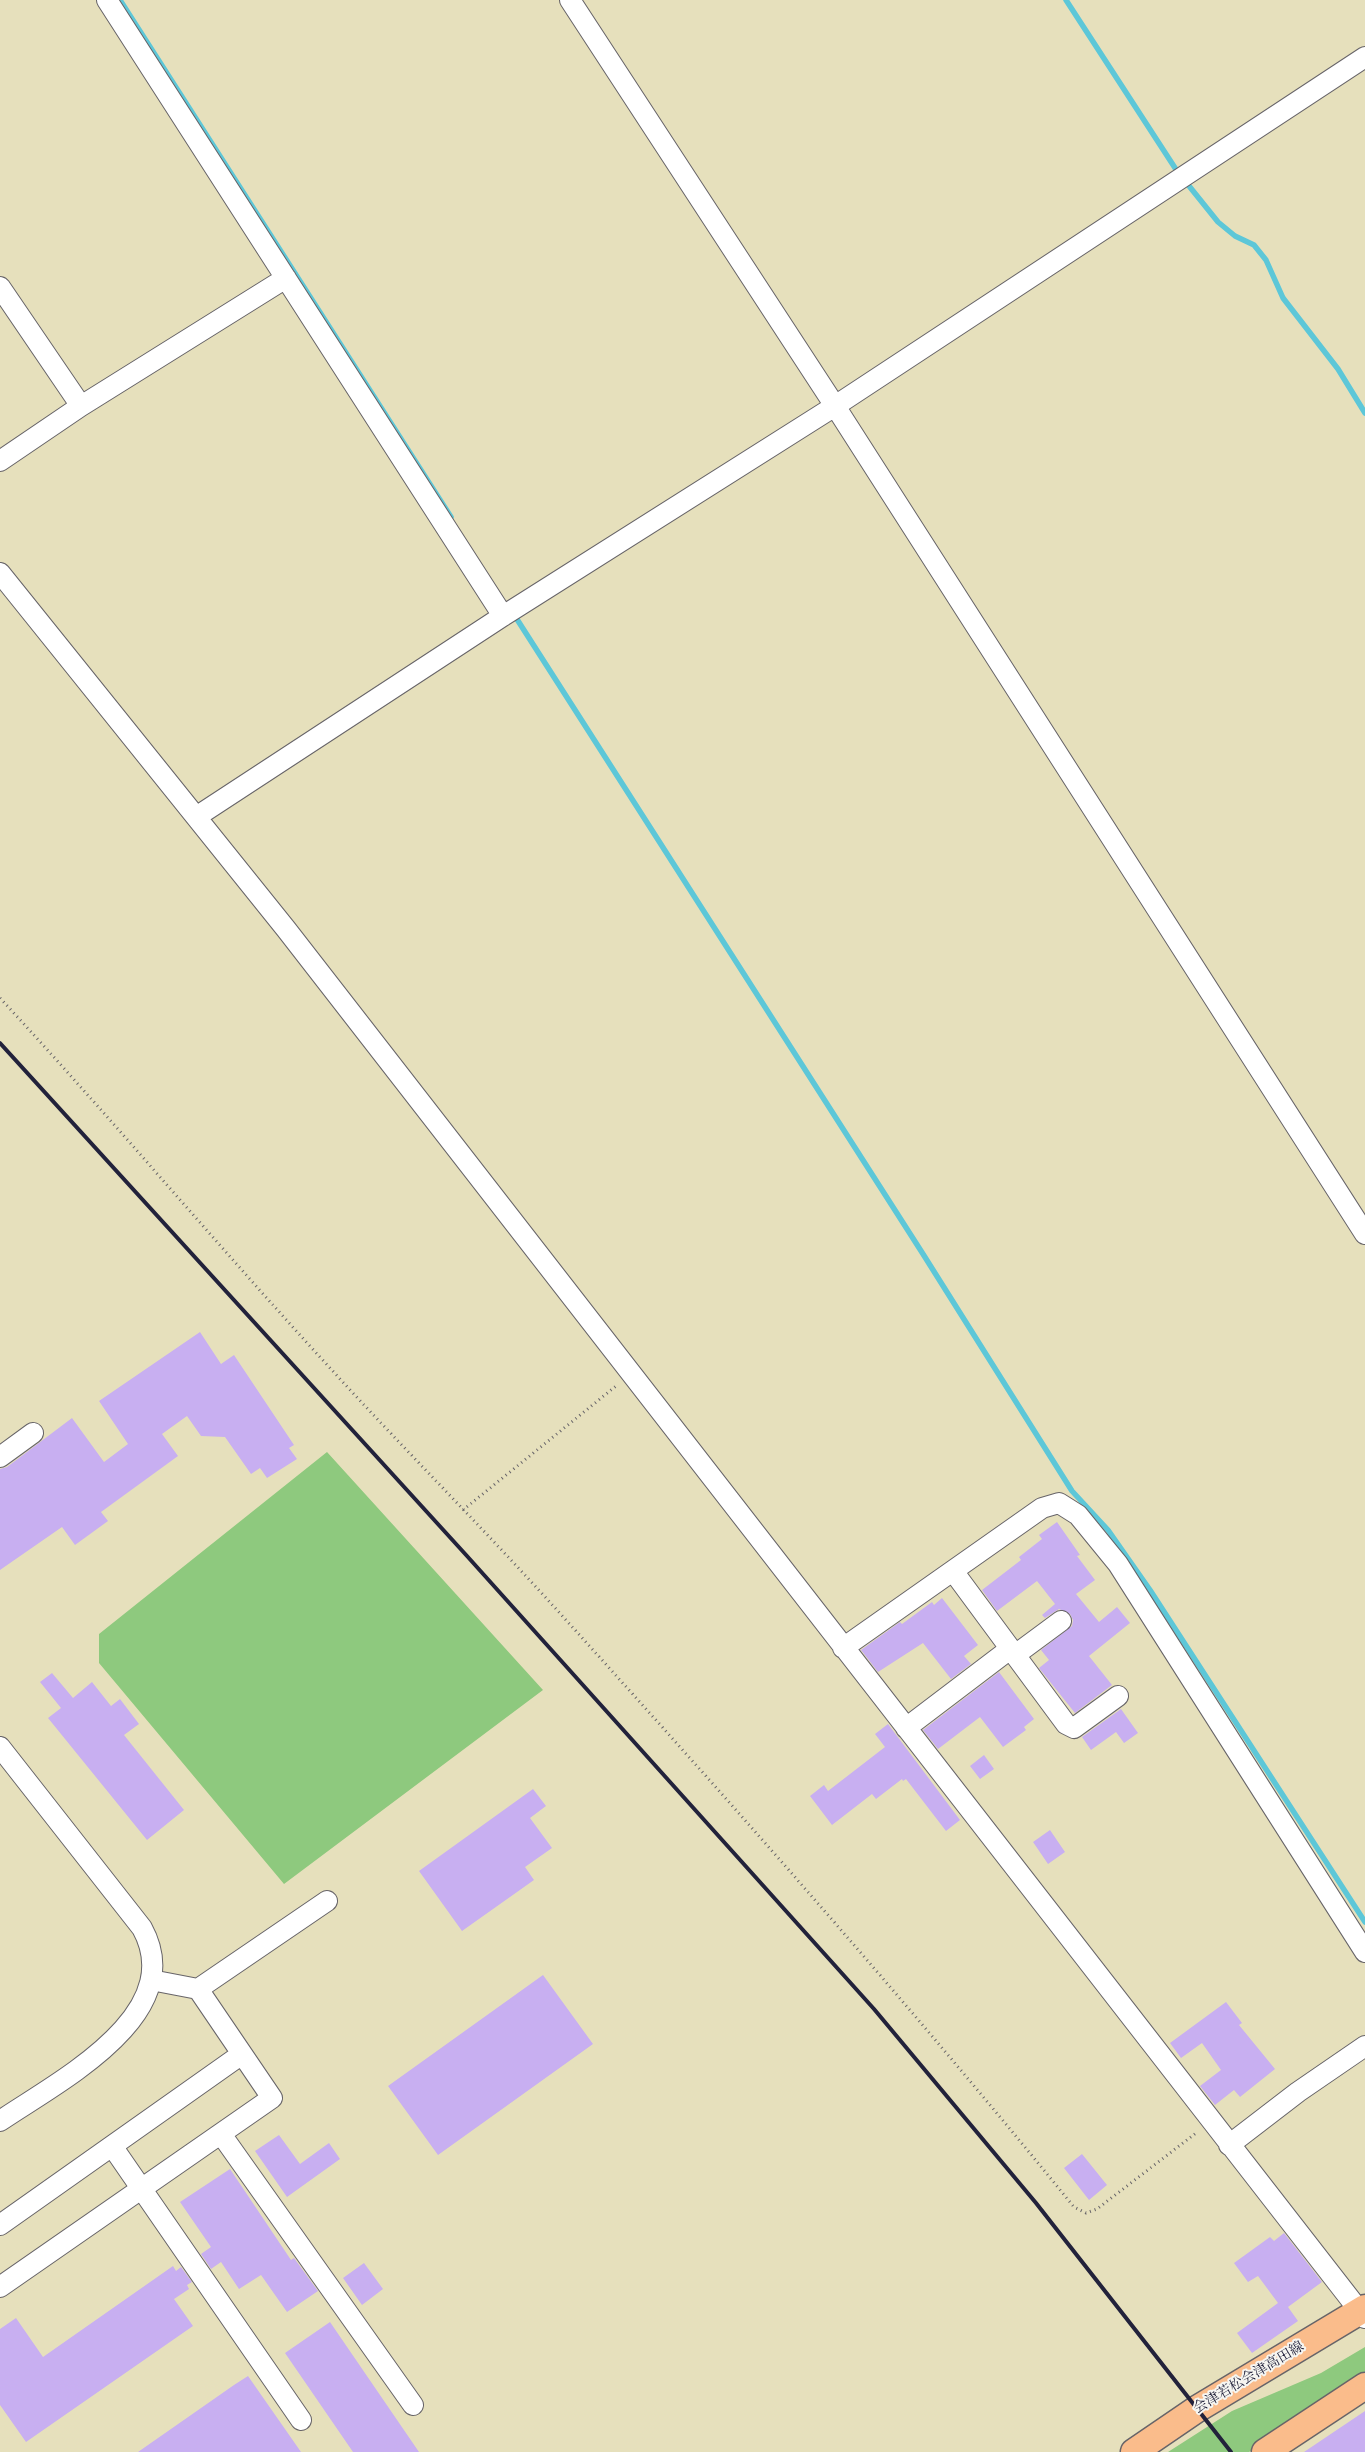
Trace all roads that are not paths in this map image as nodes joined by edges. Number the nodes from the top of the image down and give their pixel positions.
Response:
1 (107, 0) edge
2 (570, 0) edge
3 (1365, 57) edge
4 (286, 278) junction
5 (0, 287) edge
6 (81, 406) junction
7 (835, 406) junction
8 (0, 461) edge
9 (0, 573) edge
10 (503, 616) junction
11 (196, 817) junction
12 (1365, 1234) edge
13 (33, 1433) dead end
14 (0, 1457) edge
15 (953, 1571) junction
16 (1061, 1621) dead end
17 (843, 1648) junction
18 (1013, 1652) junction
19 (1118, 1696) dead end
20 (906, 1728) junction
21 (0, 1747) edge
22 (327, 1901) dead end
23 (1365, 1952) edge
24 (152, 1980) junction
25 (198, 1989) junction
26 (1365, 2046) edge
27 (242, 2054) junction
28 (0, 2121) edge
29 (221, 2134) junction
30 (1229, 2145) junction
31 (112, 2146) junction
32 (141, 2189) junction
33 (0, 2225) edge
34 (0, 2287) edge
35 (1363, 2312) edge
36 (1365, 2386) edge
37 (414, 2405) dead end
38 (301, 2420) dead end
39 (1134, 2452) edge
40 (1265, 2452) edge

1 - 4 street
2 - 7 street
3 - 7 street
4 - 6 street
4 - 10 street
5 - 6 street
6 - 8 street
7 - 10 street
7 - 12 street
9 - 11 street
10 - 11 street
11 - 17 street
13 - 14 street
15 - 17 street
15 - 18 street
15 - 23 street
16 - 18 street
17 - 20 street
18 - 19 street
18 - 20 street
20 - 30 street
21 - 24 street
22 - 25 street
24 - 25 street
24 - 28 street
25 - 27 street
26 - 30 street
27 - 29 street
27 - 31 street
29 - 32 street
29 - 37 street
30 - 35 street
31 - 32 street
31 - 33 street
32 - 34 street
32 - 38 street
35 - 39 main road, 会津若松会津高田線
36 - 40 main road

